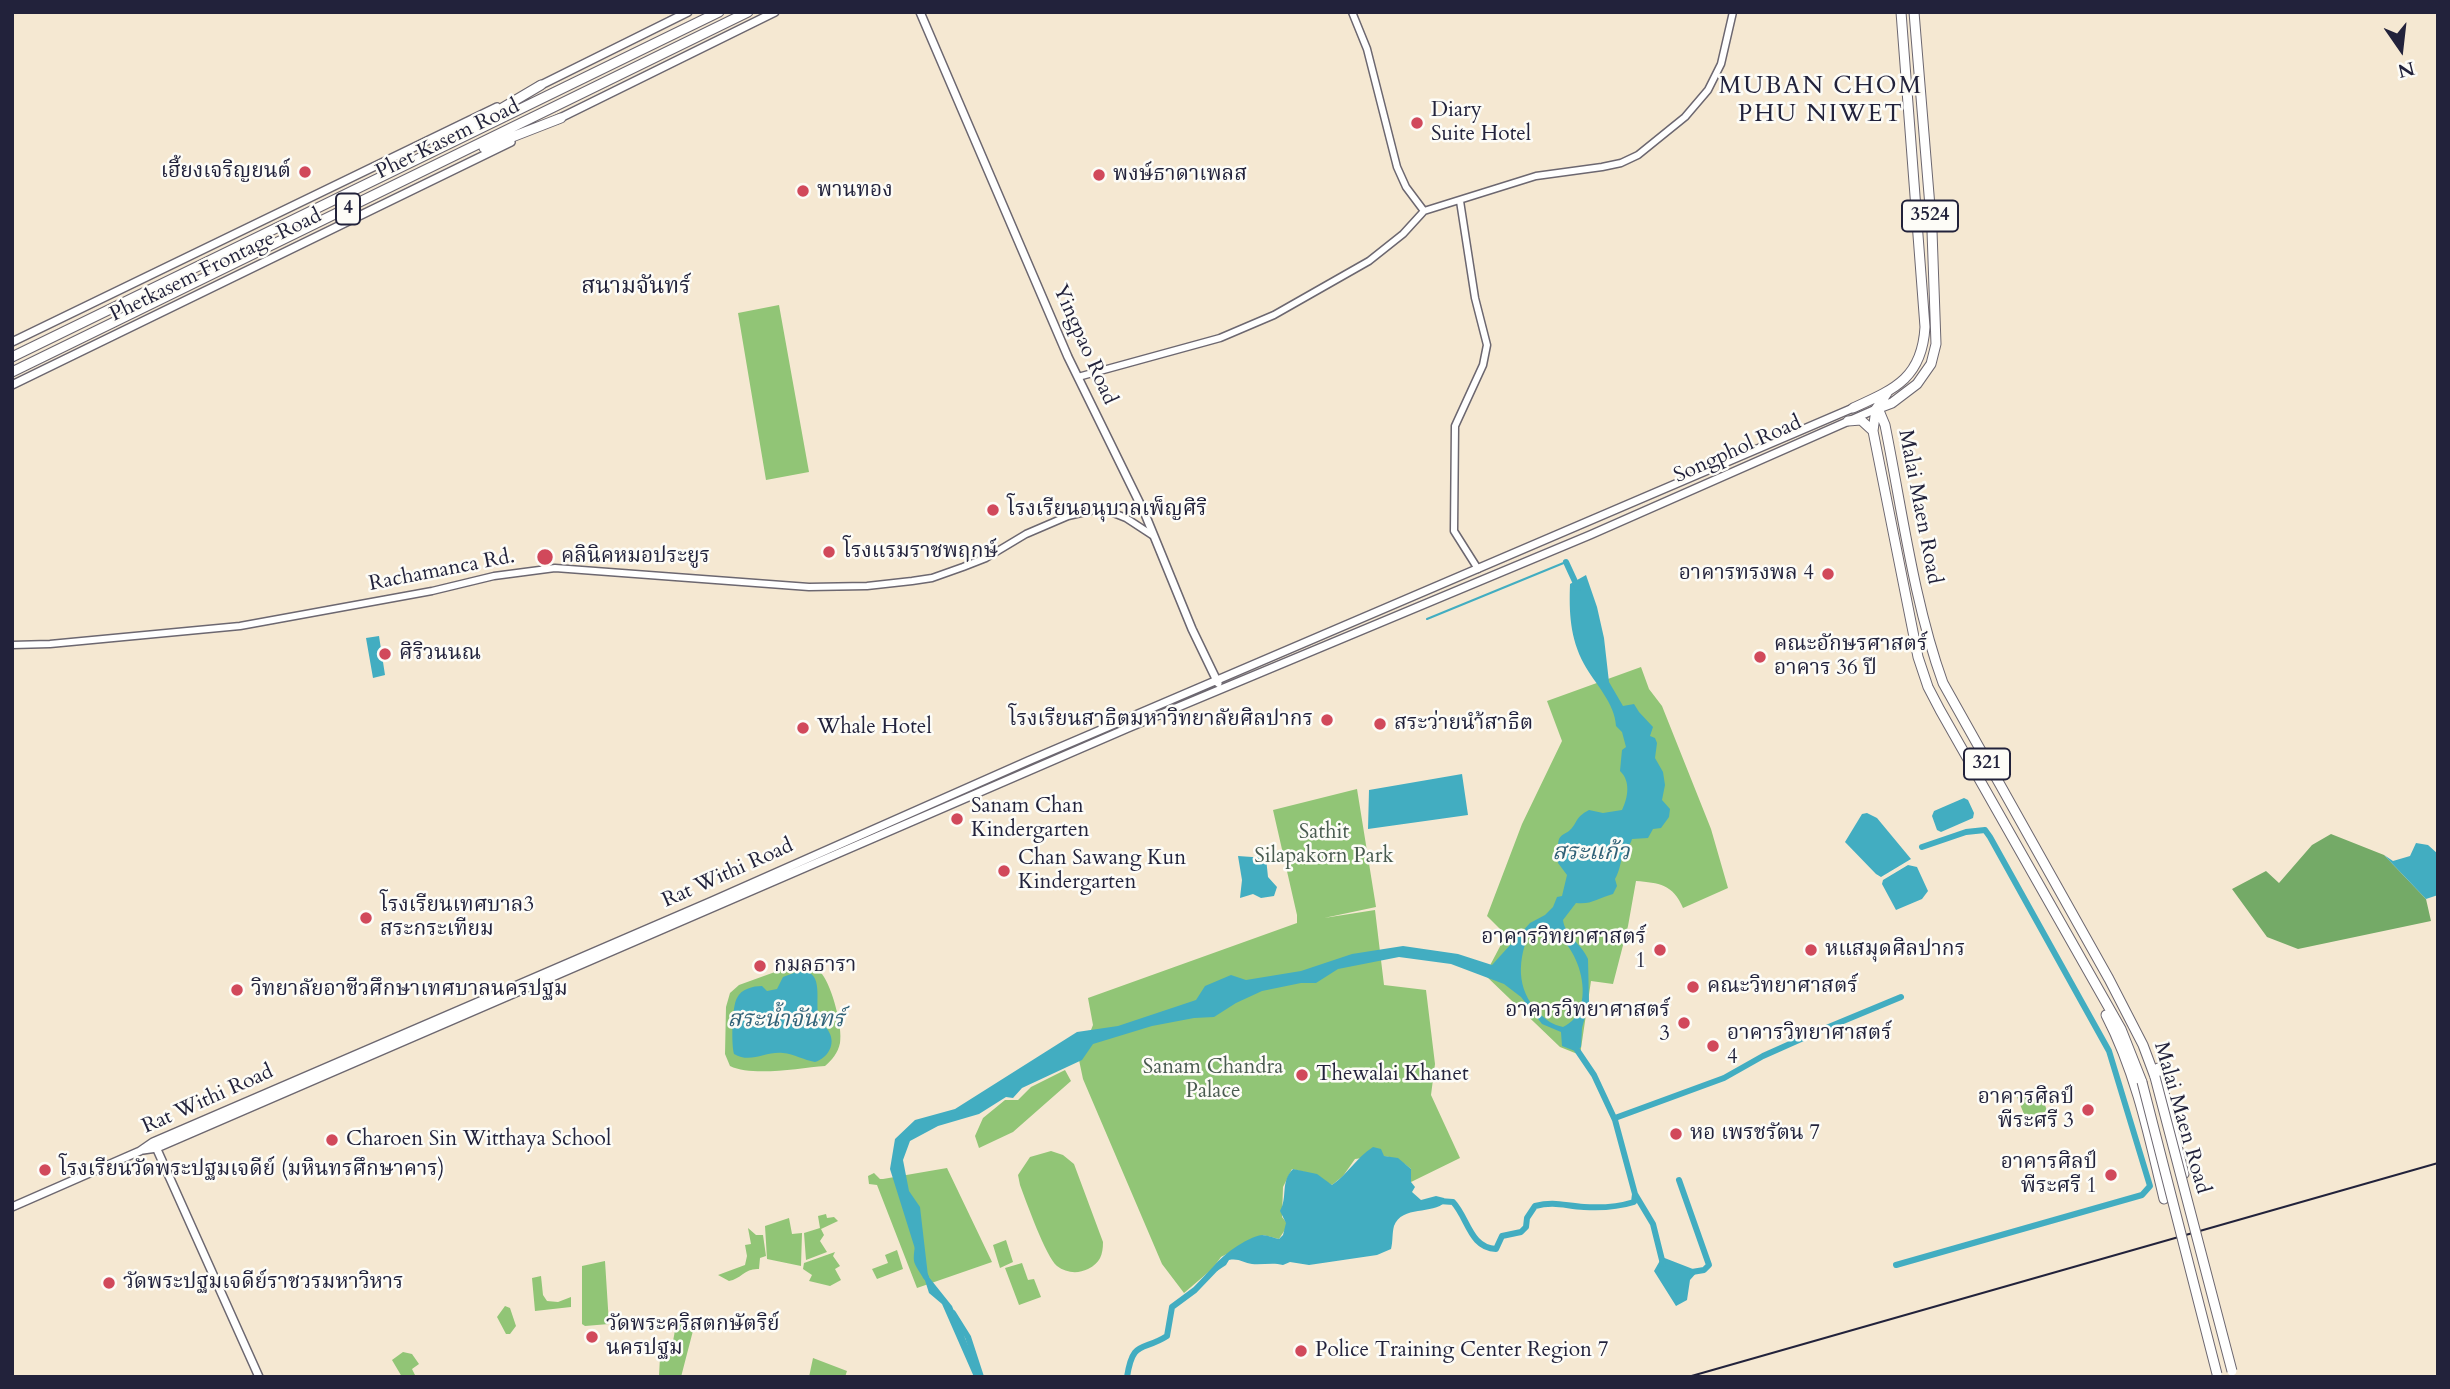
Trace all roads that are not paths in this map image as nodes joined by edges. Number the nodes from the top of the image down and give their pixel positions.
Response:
1 (688, 12) edge
2 (719, 12) edge
3 (748, 12) edge
4 (775, 12) edge
5 (920, 12) edge
6 (1352, 12) edge
7 (1732, 12) edge
8 (1901, 12) edge
9 (1914, 12) edge
10 (541, 85) junction
11 (561, 118) junction
12 (414, 160) junction
13 (422, 173) junction
14 (1460, 201) junction
15 (1424, 211) junction
16 (12, 342) edge
17 (12, 358) edge
18 (12, 372) edge
19 (1078, 377) junction
20 (12, 385) edge
21 (1887, 393) junction
22 (1892, 403) junction
23 (1853, 408) junction
24 (1876, 409) junction
25 (1848, 421) junction
26 (1885, 425) junction
27 (1873, 431) junction
28 (1152, 535) junction
29 (1475, 570) junction
30 (1478, 582) junction
31 (12, 645) edge
32 (1216, 680) junction
33 (1222, 689) junction
34 (879, 831) junction
35 (2078, 924) junction
36 (2094, 982) junction
37 (155, 1145) junction
38 (2164, 1199) dead end
39 (12, 1207) edge
40 (2193, 1210) dead end
41 (2233, 1374) edge
42 (2218, 1376) edge
43 (259, 1377) edge

1 - 10 main road, Phetkasem Frontage Road / 4
2 - 12 highway, Phet Kasem Road / 4
3 - 13 highway, Phet Kasem Road / 4
4 - 11 main road, Phetkasem Frontage Road / 4
5 - 19 main road, Yingpao Road
6 - 15 street
7 - 14 street
8 - 21 highway, Songphol Road / 3524
9 - 22 highway, Songphol Road / 3524
10 - 12 highway
10 - 16 main road, Phetkasem Frontage Road / 4
11 - 13 highway
11 - 20 main road, Phetkasem Frontage Road / 4
12 - 17 highway, Phet Kasem Road / 4
13 - 18 highway, Phet Kasem Road / 4
14 - 15 street
14 - 29 street
15 - 19 street
19 - 28 main road, Yingpao Road
21 - 23 highway, Songphol Road
21 - 24 highway
22 - 24 highway, Songphol Road / 3524
22 - 26 highway
23 - 24 highway
23 - 29 main road, Songphol Road
24 - 25 main road, Songphol Road / 3524
24 - 26 highway, Malai Maen Road / 321
24 - 27 highway, Malai Maen Road / 321
25 - 27 highway
25 - 30 main road, Songphol Road
26 - 35 highway, Malai Maen Road / 321
27 - 36 highway, Malai Maen Road / 321
28 - 31 street, Rachamanca Rd.
28 - 32 main road, Yingpao Road
29 - 30 main road
29 - 32 main road, Songphol Road
30 - 33 main road, Songphol Road
32 - 33 main road, Yingpao Road
32 - 34 main road, Rat Withi Road
33 - 34 main road, Rat Withi Road
34 - 37 main road, Rat Withi Road
35 - 40 highway
35 - 41 highway, Malai Maen Road / 321, bridge
36 - 38 highway
36 - 42 highway, Malai Maen Road / 321, bridge
37 - 39 main road, Rat Withi Road
37 - 43 main road

